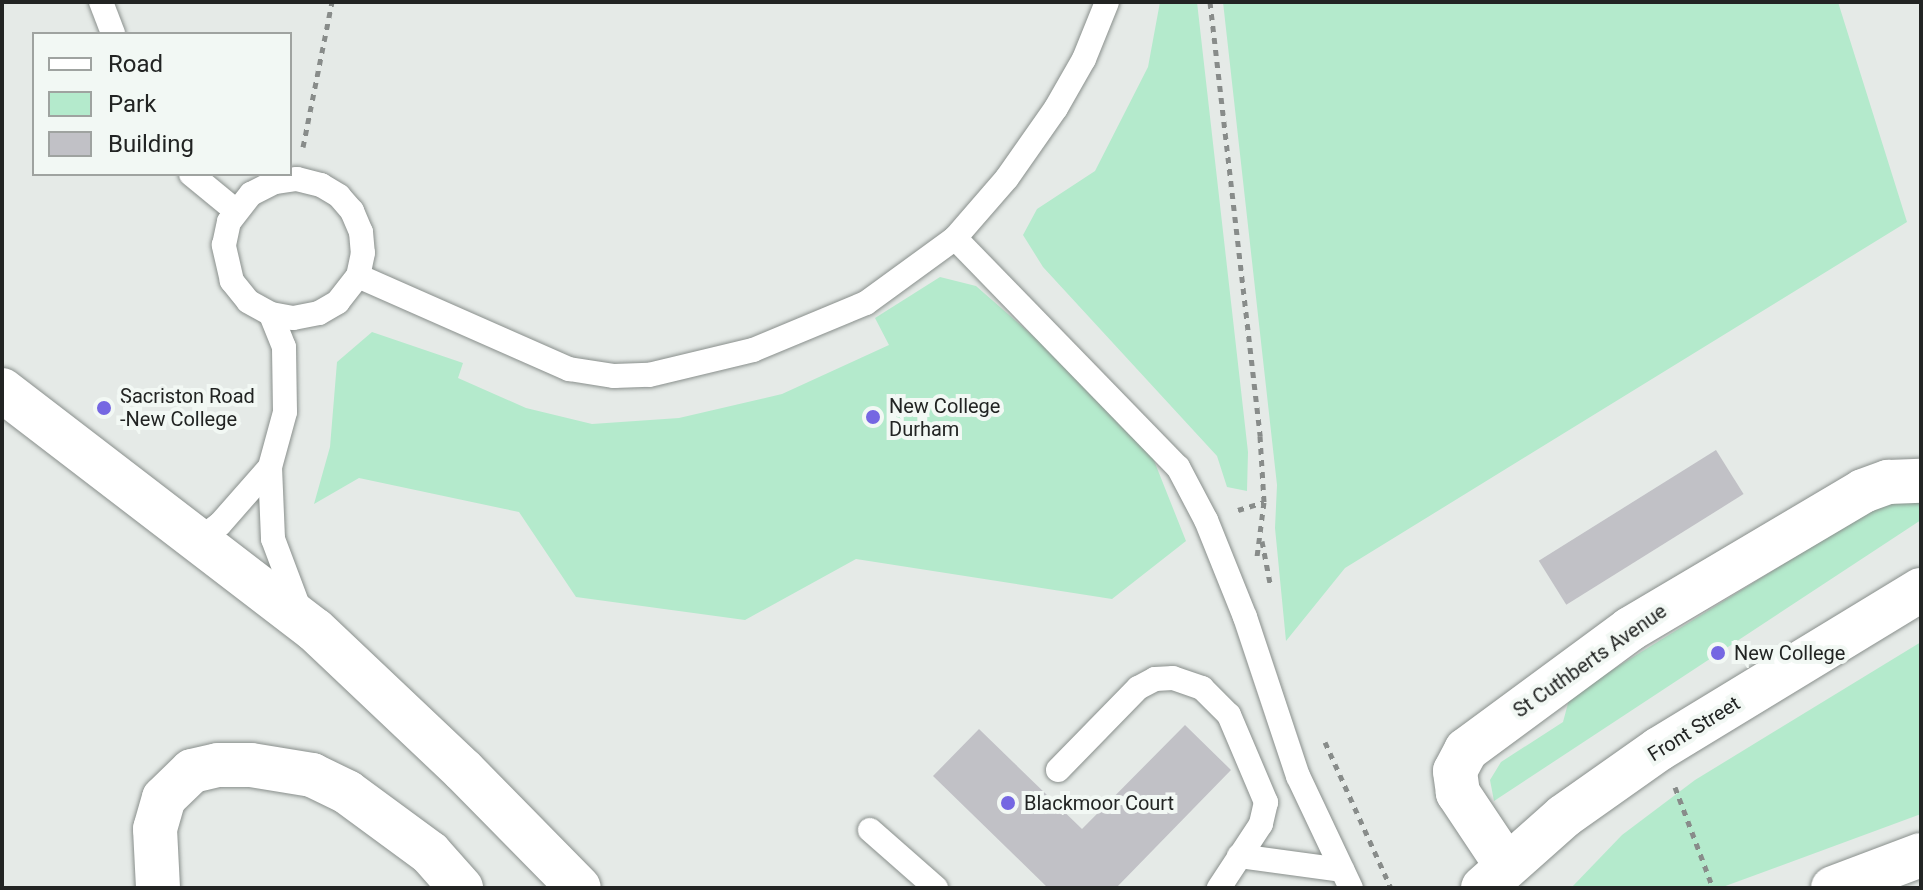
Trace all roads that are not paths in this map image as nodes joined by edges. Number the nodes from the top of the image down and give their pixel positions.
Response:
1 (101, 2) edge
2 (1107, 2) edge
3 (112, 32) edge
4 (193, 176) edge
5 (236, 211) junction
6 (955, 238) junction
7 (358, 276) junction
8 (271, 314) junction
9 (2, 390) edge
10 (270, 467) junction
11 (1921, 481) edge
12 (200, 539) junction
13 (1921, 590) edge
14 (304, 621) junction
15 (1058, 770) dead end
16 (870, 830) dead end
17 (1921, 855) edge
18 (1239, 856) junction
19 (1495, 877) edge
20 (1347, 879) edge
21 (158, 888) edge
22 (461, 888) edge
23 (579, 888) edge
24 (936, 888) edge
25 (1219, 888) edge
26 (1833, 888) edge

1 - 3 lane
2 - 6 lane
4 - 5 lane
5 - 7 lane
5 - 8 lane
6 - 7 lane
6 - 20 lane
7 - 8 lane
8 - 10 lane
9 - 12 street
10 - 12 lane
10 - 14 lane
11 - 19 street, St Cuthberts Avenue
12 - 14 street
13 - 19 street, Front Street
14 - 23 street
15 - 18 lane
16 - 24 lane
17 - 26 street
18 - 20 lane
18 - 25 lane
21 - 22 street

